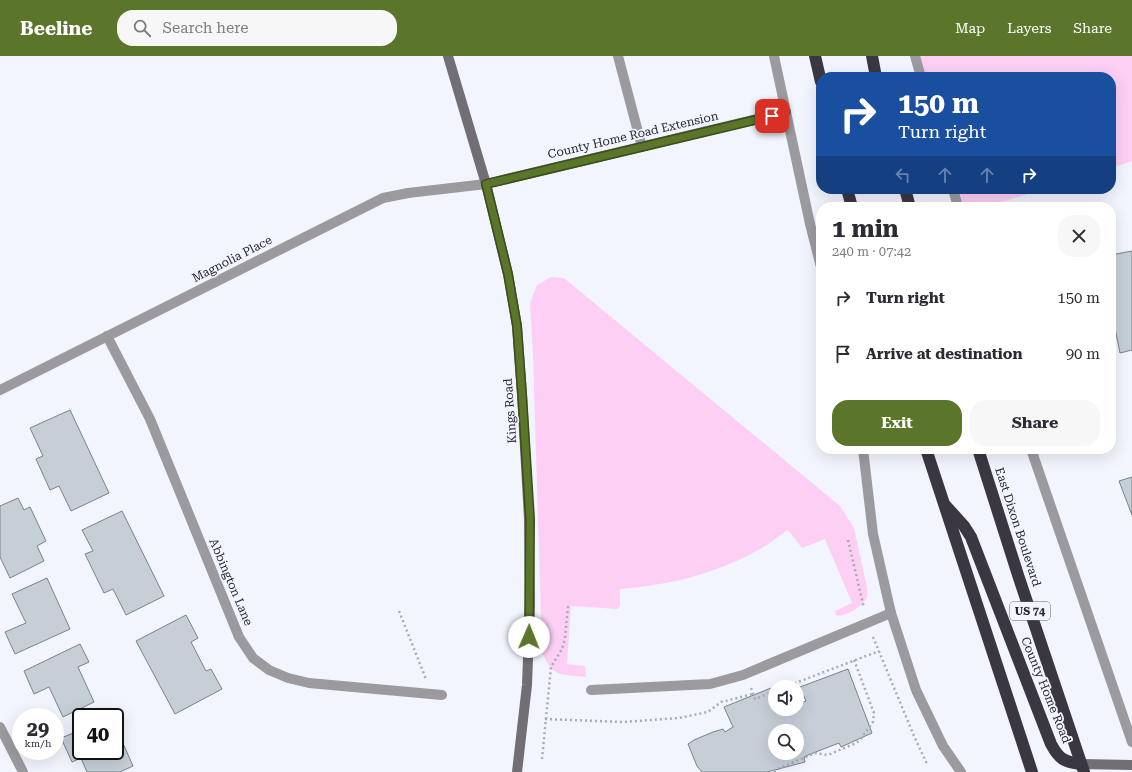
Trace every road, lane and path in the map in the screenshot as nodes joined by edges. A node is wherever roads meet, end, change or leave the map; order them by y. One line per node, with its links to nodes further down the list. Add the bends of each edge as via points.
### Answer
1 (448, 56): 12 (street, Kings Road)
2 (618, 56): 11 (street)
3 (774, 56): 10 (street)
4 (815, 56): 7 (highway)
5 (872, 56): 8 (highway)
6 (915, 56): 9 (street)
7 (819, 72)
8 (875, 72)
9 (920, 72)
10 (786, 112): 11 (street, County Home Road Extension); 13 (street)
11 (642, 146): 12 (street, County Home Road Extension)
12 (486, 184): 14 (street, Magnolia Place, via 383,198); 42 (street, Kings Road, via 508,274 517,326 530,519 527,685)
13 (816, 247)
14 (108, 336): 15 (street, Magnolia Place); 32 (street, Abbington Lane, via 150,419 239,637 253,658 269,670 309,683)
15 (0, 390)
16 (864, 454): 24 (street, via 874,534)
17 (928, 454): 20 (highway)
18 (980, 454): 40 (highway, East Dixon Boulevard / US 74)
19 (1033, 454): 36 (street)
20 (943, 503): 40 (highway, County Home Road, via 960,521 970,537 1051,744 1064,761); 45 (highway)
21 (848, 540): 25 (path)
22 (568, 606): 34 (path, via 562,649 551,667)
23 (399, 611): 32 (path)
24 (891, 613): 25 (street); 44 (street, via 916,690 943,746)
25 (868, 623): 26 (path); 29 (street, via 724,682)
26 (879, 651): 27 (path); 38 (path)
27 (854, 660): 28 (path); 43 (path, via 873,709 873,722 856,743 828,754 815,753)
28 (803, 680)
29 (591, 690)
30 (753, 694): 34 (path, via 721,702 708,712 672,719 623,722)
31 (768, 694): 33 (path)
32 (437, 695)
33 (755, 699)
34 (545, 719): 37 (path)
35 (0, 727): 41 (street)
36 (1132, 742)
37 (542, 759)
38 (927, 764)
39 (1132, 764): 40 (street, County Home Road)
40 (1083, 768)
41 (23, 772)
42 (517, 772)
43 (774, 772)
44 (961, 772)
45 (1032, 772)

